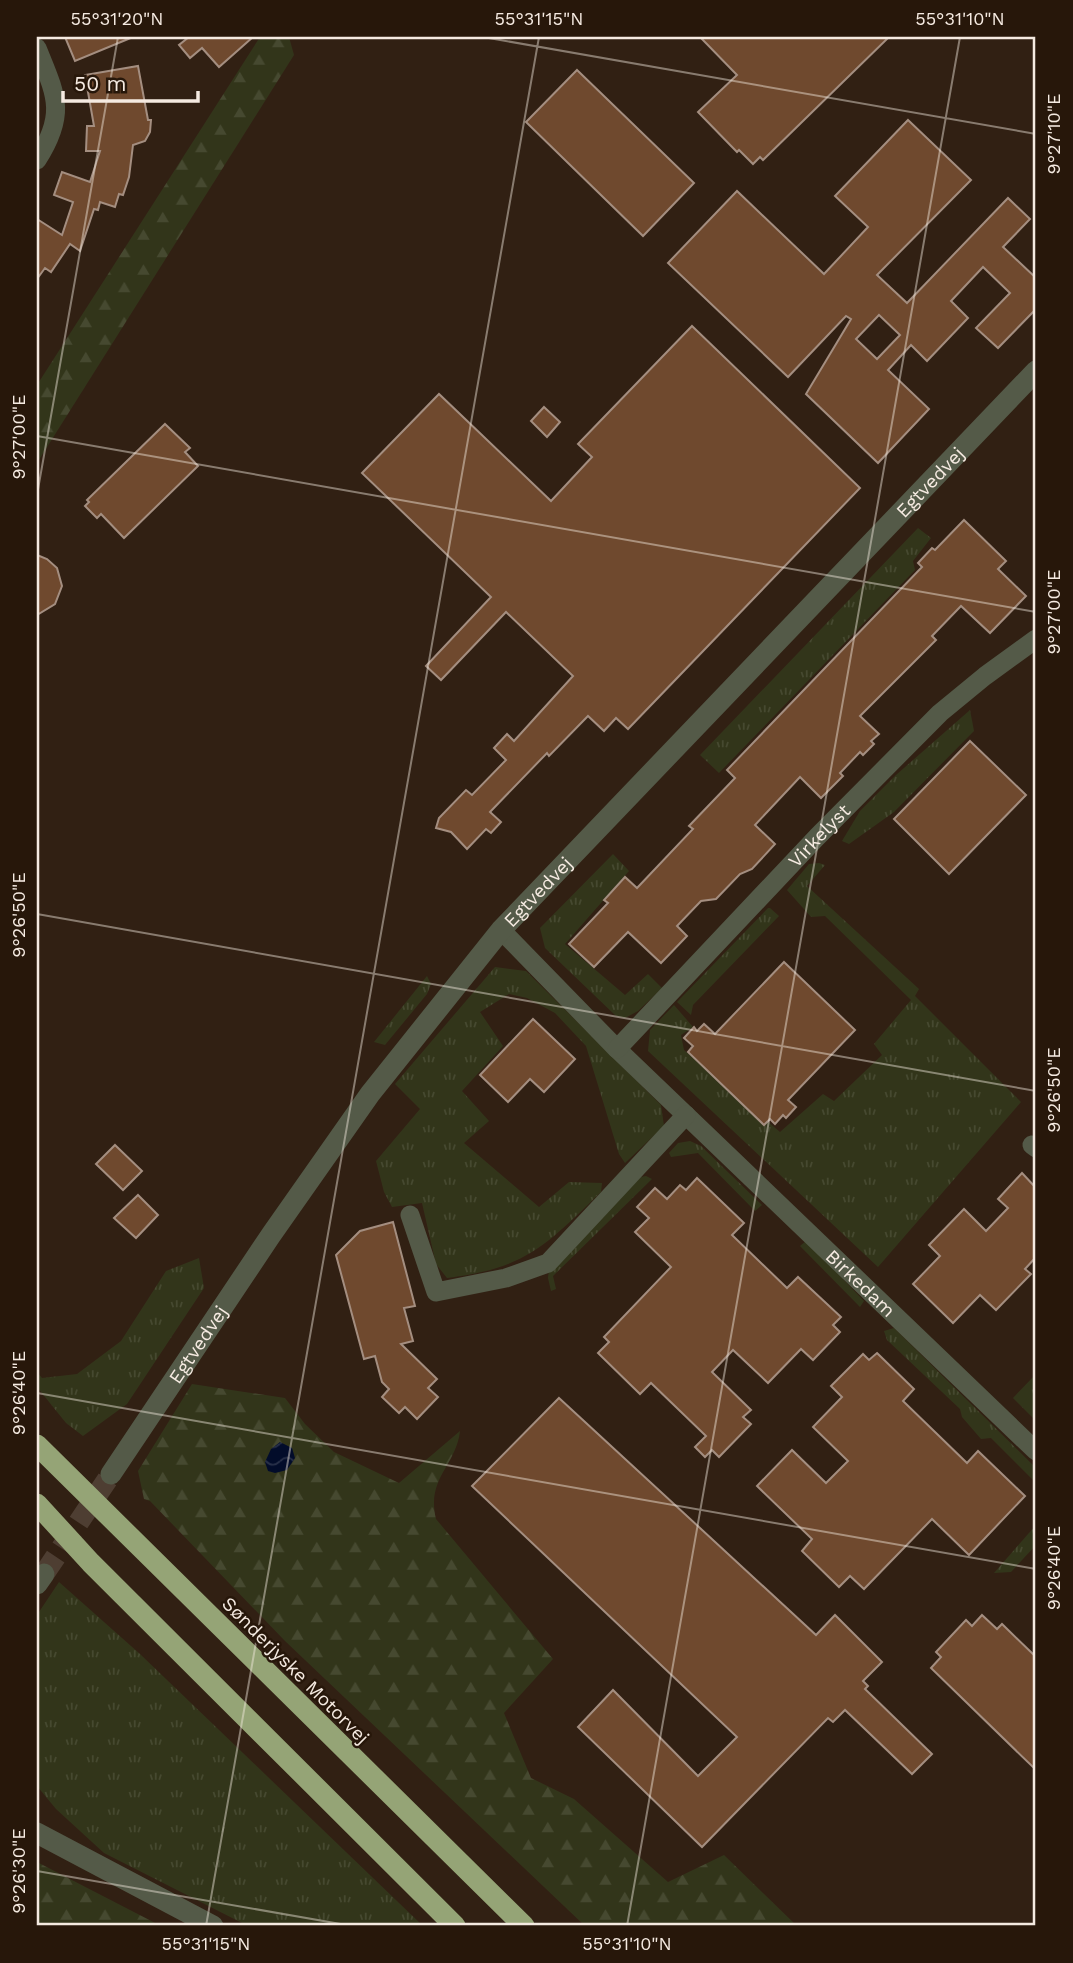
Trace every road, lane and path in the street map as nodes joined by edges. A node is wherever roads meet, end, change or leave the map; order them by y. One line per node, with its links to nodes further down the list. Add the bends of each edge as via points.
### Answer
1 (37, 48): 2 (street, via 55,93 56,110 54,127)
2 (37, 160)
3 (1036, 370): 5 (street, Egtvedvej)
4 (1036, 639): 6 (street, Virkelyst, via 940,713)
5 (501, 930): 6 (street, Birkedam); 11 (street, Egtvedvej, via 370,1094)
6 (617, 1049): 7 (street, Birkedam)
7 (686, 1115): 8 (street, via 548,1263 506,1278 436,1292); 10 (street, Birkedam)
8 (410, 1215)
9 (37, 1445): 14 (highway, Sønderjyske Motorvej)
10 (1036, 1451)
11 (111, 1474)
12 (37, 1504): 16 (highway)
13 (37, 1833): 15 (street)
14 (522, 1924)
15 (213, 1926)
16 (455, 1926)

